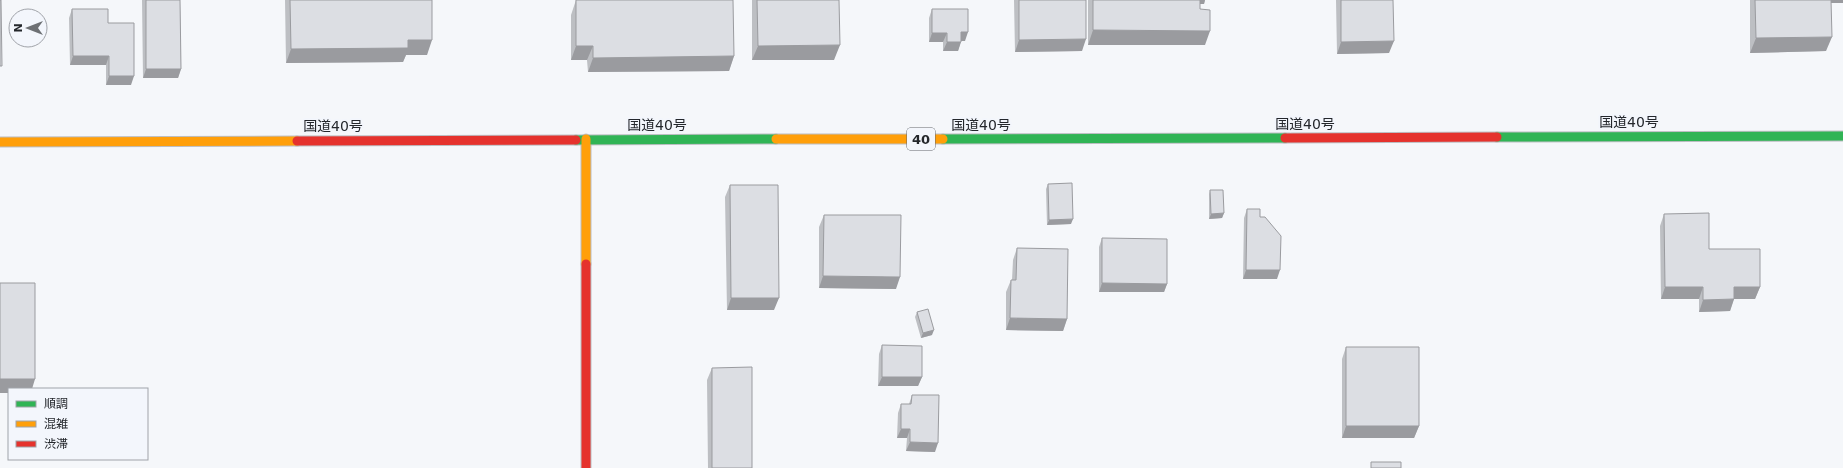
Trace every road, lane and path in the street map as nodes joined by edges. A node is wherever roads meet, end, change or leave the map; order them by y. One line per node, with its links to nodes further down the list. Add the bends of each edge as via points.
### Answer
1 (1843, 136): 2 (main road, 国道40号 / 40)
2 (586, 139): 3 (main road, 国道40号 / 40); 4 (main road)
3 (0, 142)
4 (586, 468)

